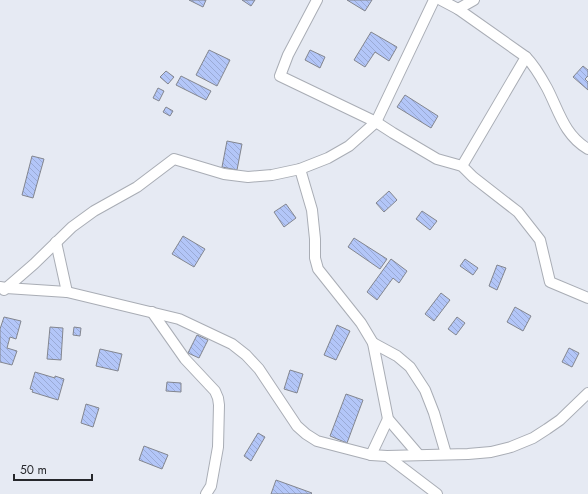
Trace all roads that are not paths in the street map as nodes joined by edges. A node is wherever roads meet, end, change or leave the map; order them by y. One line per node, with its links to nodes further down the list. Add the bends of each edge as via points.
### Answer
1 (317, 0): 7 (street, via 280,76)
2 (434, 0): 7 (street)
3 (441, 0): 5 (street)
4 (474, 0): 5 (street)
5 (458, 9): 6 (street)
6 (526, 57): 8 (street, via 547,88 569,133); 9 (street)
7 (376, 122): 9 (street, via 437,159); 10 (street, via 349,146)
8 (588, 149)
9 (462, 166): 14 (street, via 518,212 540,240 550,282)
10 (300, 169): 11 (street, via 248,177 224,174 174,160 137,187 94,211); 16 (street, via 312,210 318,269)
11 (56, 242): 12 (street, via 34,264); 13 (street)
12 (2, 289): 13 (street)
13 (67, 292): 15 (street)
14 (588, 298)
15 (152, 312): 21 (street, via 179,319 232,344 258,369 297,426 306,434 317,441); 23 (street, via 185,360 215,391 218,398 218,447 211,486)
16 (373, 342): 18 (street); 20 (street, via 410,367 425,390)
17 (588, 393): 20 (street, via 560,420 533,438 491,452)
18 (388, 419): 19 (street); 21 (street)
19 (418, 454): 20 (street); 22 (street)
20 (446, 454)
21 (371, 455): 22 (street)
22 (387, 456): 24 (street)
23 (206, 494)
24 (437, 494)

